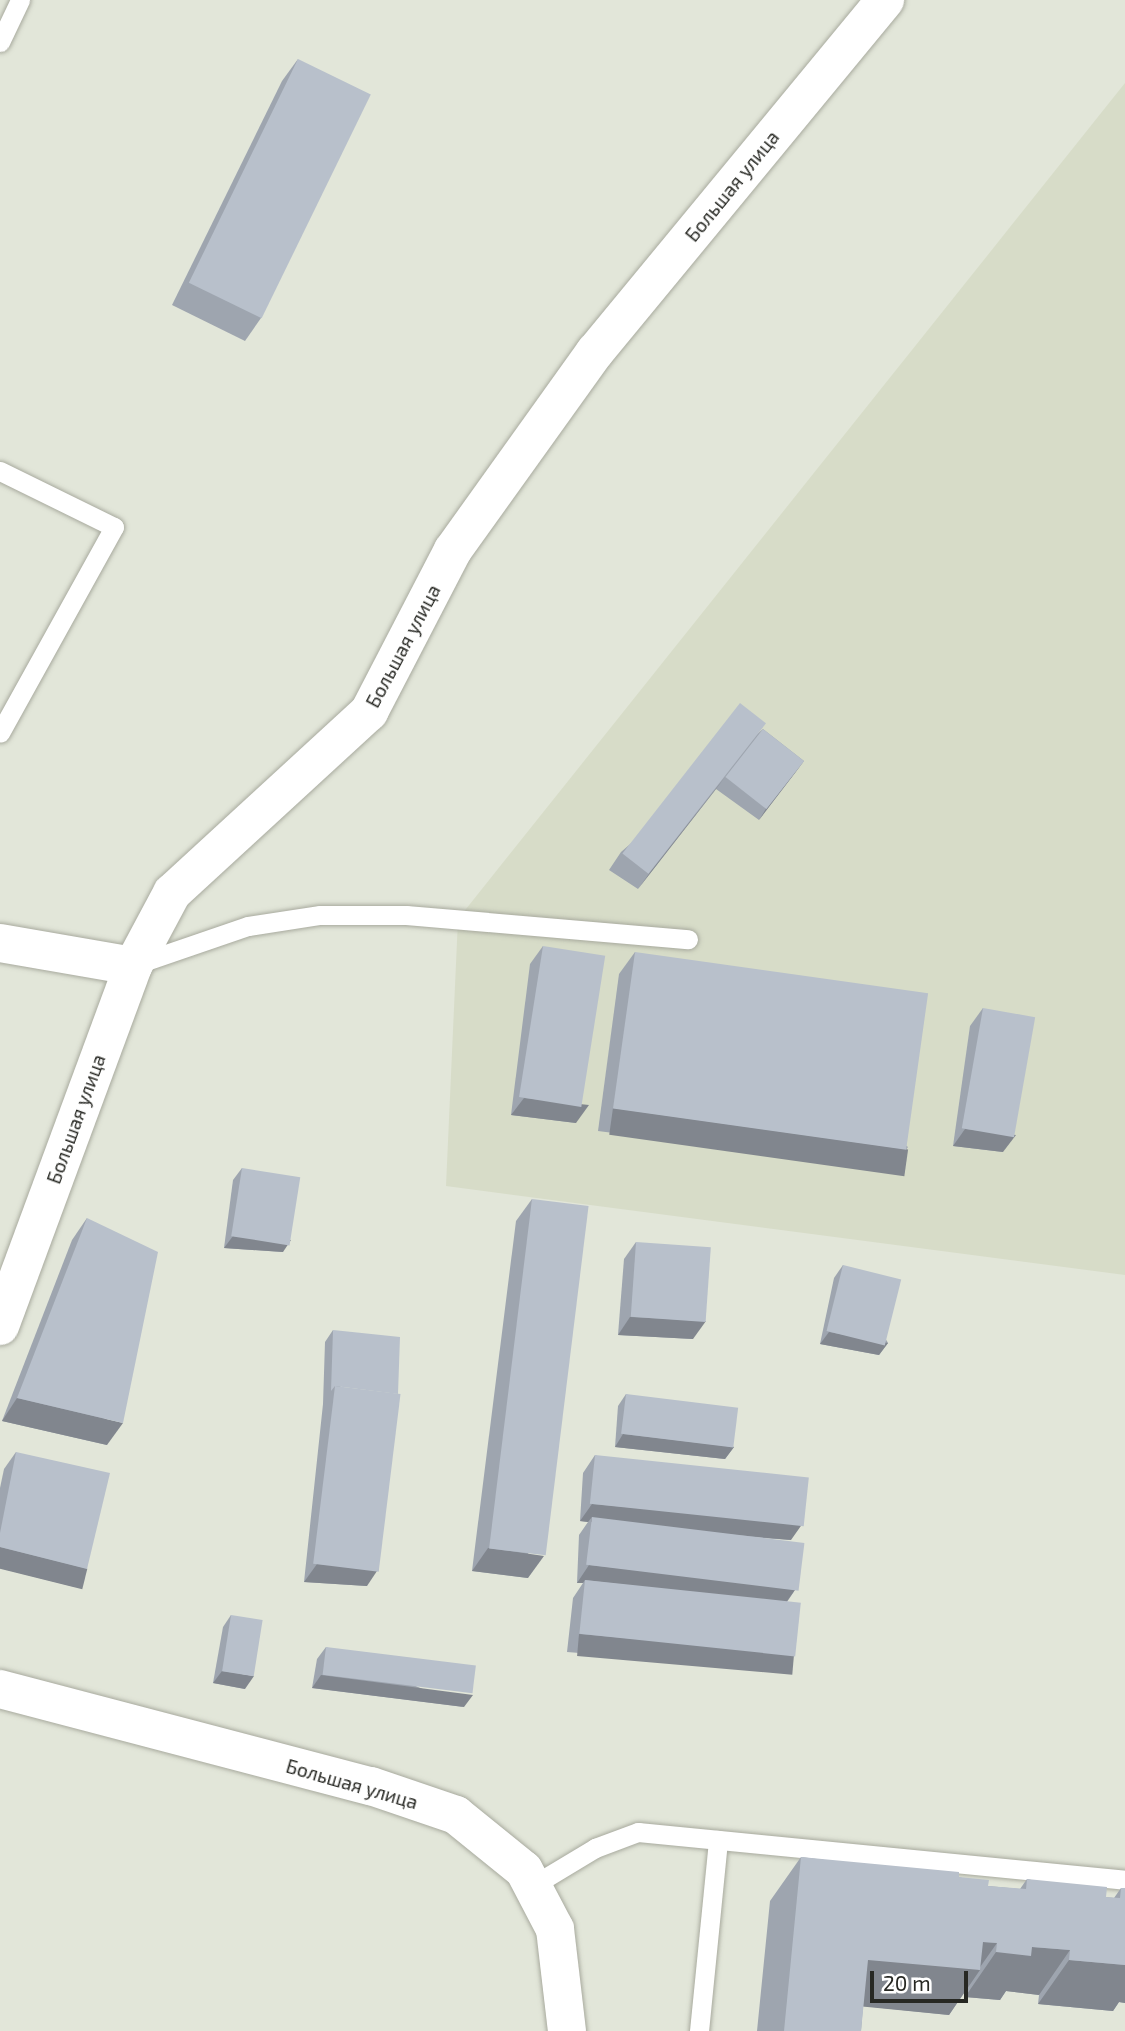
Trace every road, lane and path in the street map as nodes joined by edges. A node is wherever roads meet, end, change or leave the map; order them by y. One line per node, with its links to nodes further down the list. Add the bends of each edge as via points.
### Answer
1 (20, 0): 3 (lane)
2 (885, 0): 8 (street, Большая улица, via 587,363 453,550 369,712 172,893)
3 (0, 42)
4 (0, 471): 5 (lane, via 114,527)
5 (0, 733)
6 (688, 939): 8 (lane, via 407,915 320,915 248,926)
7 (0, 943): 8 (street)
8 (133, 966): 9 (street, Большая улица)
9 (0, 1326)
10 (0, 1689): 13 (street, Большая улица, via 371,1786 456,1815 524,1870)
11 (718, 1840): 12 (lane); 13 (lane, via 638,1832 595,1848); 15 (lane)
12 (1125, 1880)
13 (532, 1886): 14 (street, Большая улица, via 555,1929)
14 (567, 2031)
15 (699, 2031)

